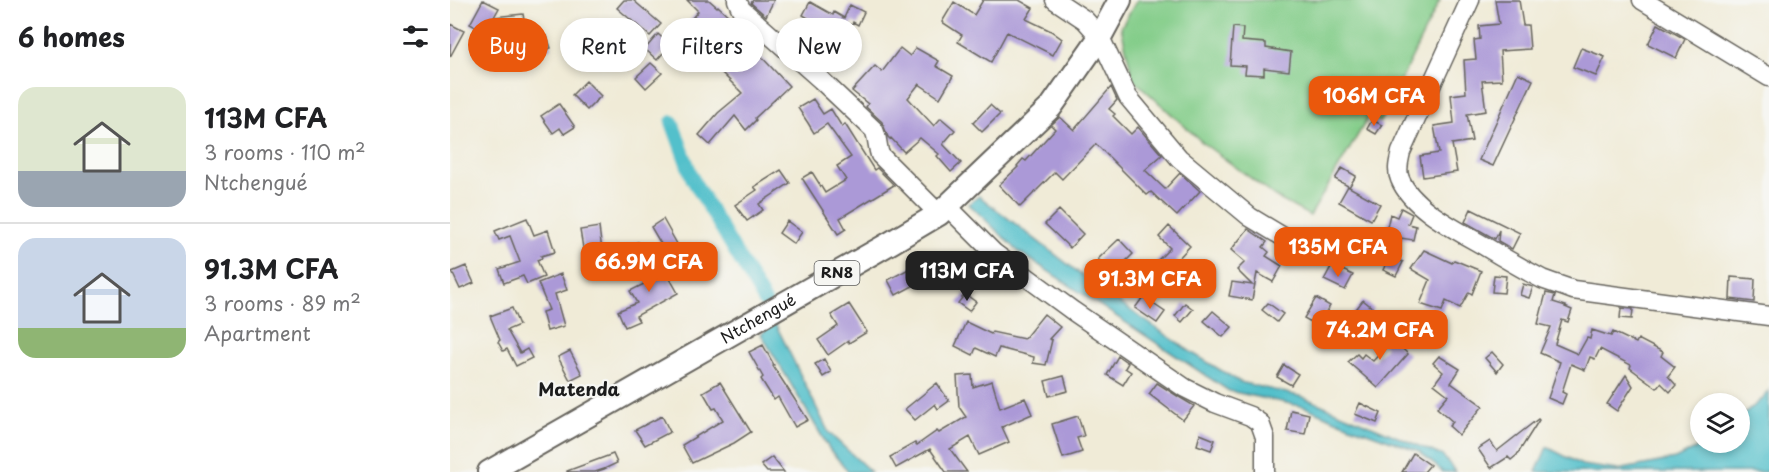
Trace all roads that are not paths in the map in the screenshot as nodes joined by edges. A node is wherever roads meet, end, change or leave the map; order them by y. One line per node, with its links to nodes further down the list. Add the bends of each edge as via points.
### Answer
1 (737, 0): 8 (street, via 741,9 874,129 880,155)
2 (1055, 0): 6 (street, via 1085,20)
3 (1120, 0): 6 (main road, Ntchengué / RN8)
4 (1470, 0): 10 (street, via 1401,152 1400,179 1412,196 1440,219 1504,258 1544,280 1573,290)
5 (1642, 0): 7 (street)
6 (1100, 37): 8 (main road, Ntchengué / RN8, via 1051,107); 9 (street, via 1128,97 1179,158 1250,217)
7 (1769, 77)
8 (943, 210): 11 (main road, Ntchengué / RN8); 12 (street, via 1073,312 1185,388 1260,423 1265,437)
9 (1295, 244)
10 (1769, 316)
11 (489, 472)
12 (1264, 472)

